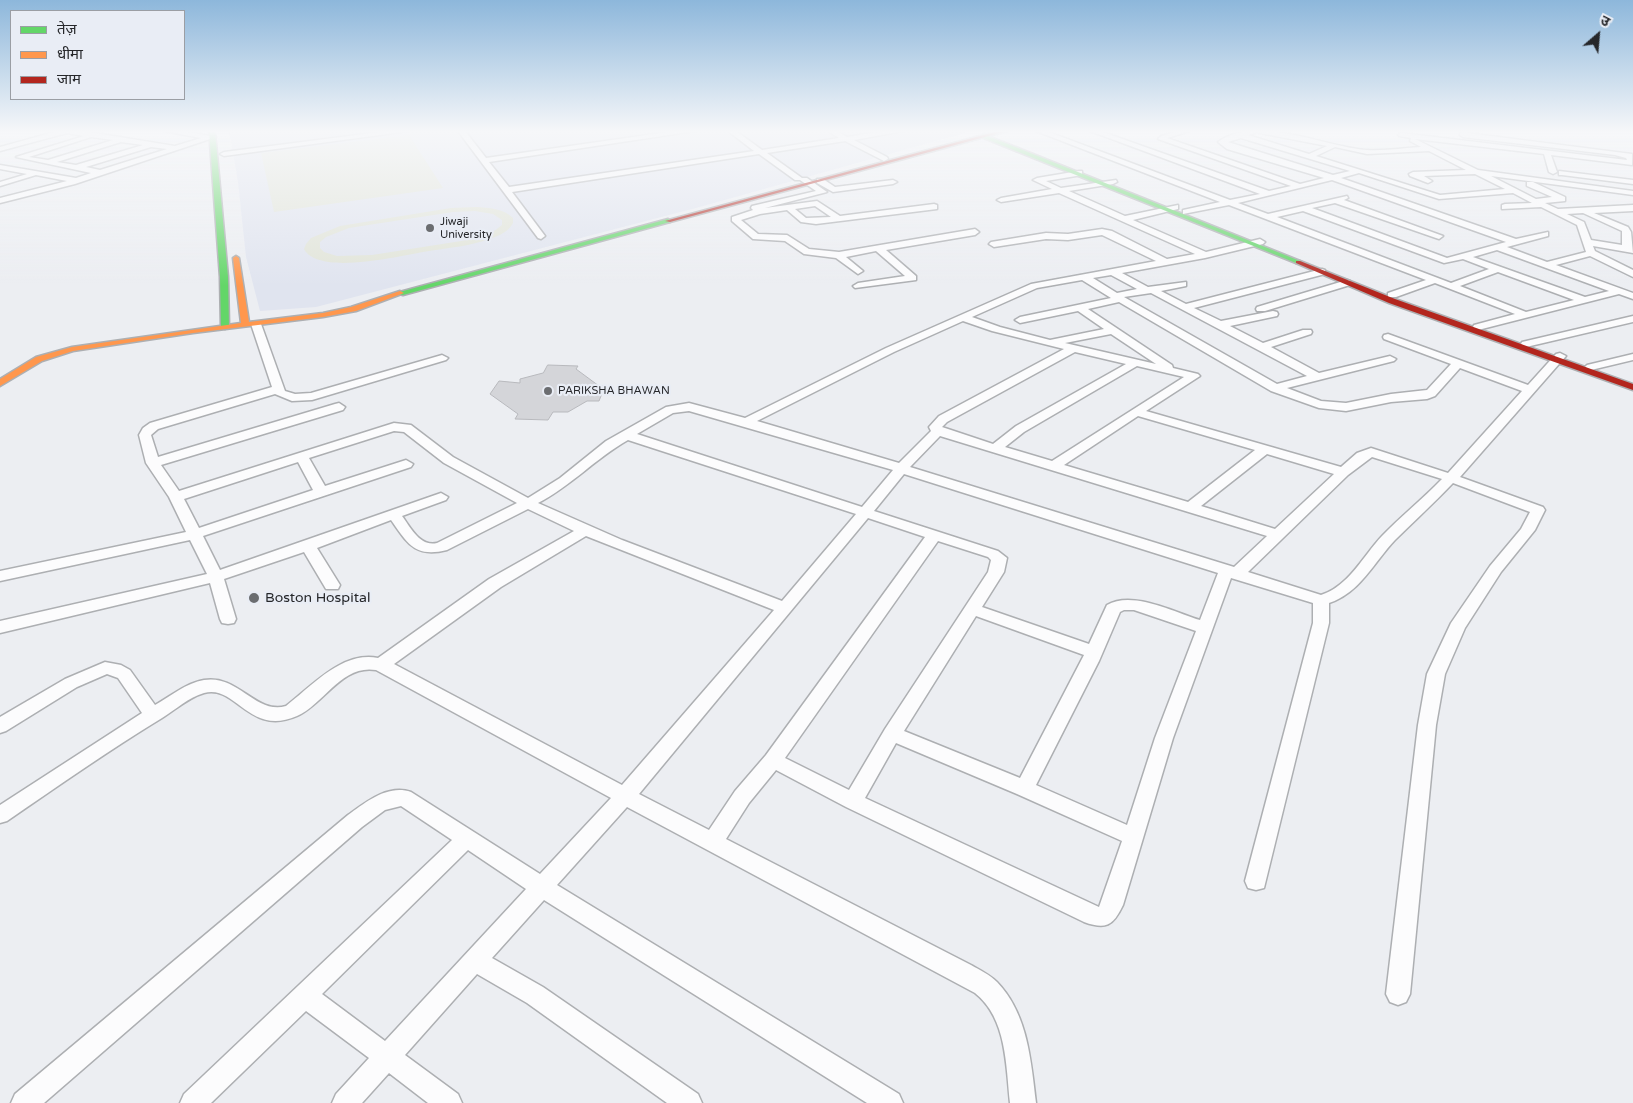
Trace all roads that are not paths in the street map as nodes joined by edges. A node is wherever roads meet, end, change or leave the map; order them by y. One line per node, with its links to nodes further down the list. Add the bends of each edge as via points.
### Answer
1 (68, 182): 26 (street)
2 (217, 182): 103 (main road)
3 (501, 182): 21 (street)
4 (558, 182): 21 (street)
5 (889, 182): 16 (street, via 833,190)
6 (1042, 182): 22 (street)
7 (1175, 182): 35 (street)
8 (1239, 182): 27 (street)
9 (1289, 182): 19 (street)
10 (1314, 182): 19 (street)
11 (1345, 182): 23 (street)
12 (1394, 182): 29 (street)
13 (1497, 182): 24 (street)
14 (1527, 182): 20 (street)
15 (1556, 182): 25 (street)
16 (811, 183): 45 (street, via 791,201 760,205 755,208); 102 (main road, via 323,308)
17 (1108, 183): 22 (street); 43 (main road)
18 (0, 185): 26 (street)
19 (1299, 186): 27 (street)
20 (1541, 189): 33 (street); 36 (street, via 1562,199)
21 (507, 190): 58 (street)
22 (1059, 190): 28 (street); 50 (street)
23 (1368, 191): 31 (street); 37 (street)
24 (1514, 191): 29 (street); 36 (street)
25 (1633, 193)
26 (29, 194): 32 (street)
27 (1269, 194): 35 (street)
28 (1024, 196): 30 (street); 34 (street)
29 (1439, 197): 37 (street)
30 (1001, 200)
31 (1335, 200): 41 (street); 56 (street)
32 (0, 201)
33 (1633, 201)
34 (1035, 202)
35 (1229, 203): 43 (street); 48 (street)
36 (1538, 203): 40 (street); 46 (street)
37 (1404, 204): 54 (street)
38 (788, 207): 45 (street); 49 (street, via 807,221); 49 (street, via 817,203)
39 (934, 207): 47 (street)
40 (1506, 207)
41 (1303, 208): 48 (street); 64 (street)
42 (1633, 208): 44 (street)
43 (1176, 209): 50 (street); 62 (main road); 62 (main road)
44 (1583, 210): 46 (street); 53 (street)
45 (759, 212): 71 (street, via 735,219 756,237 787,238 807,252)
46 (1556, 212): 61 (street, via 1582,224)
47 (861, 216): 49 (street); 52 (street)
48 (1268, 217): 81 (street)
49 (835, 218)
50 (1124, 219): 70 (street)
51 (1633, 220): 53 (street)
52 (869, 221)
53 (1609, 222): 59 (street, via 1625,229)
54 (1471, 227): 56 (street); 60 (street)
55 (975, 232): 67 (street)
56 (1447, 234): 64 (street)
57 (1545, 234): 60 (street)
58 (541, 236)
59 (1630, 237): 68 (street)
60 (1515, 242): 65 (street)
61 (1588, 242): 68 (street); 69 (street)
62 (1256, 243): 70 (street); 78 (main road); 90 (main road)
63 (994, 244): 73 (street, via 1107,232)
64 (1404, 246): 72 (street, via 1447,261)
65 (1497, 247): 72 (street); 74 (street)
66 (235, 249): 102 (main road)
67 (879, 249): 71 (street); 85 (street, via 912,278)
68 (1630, 250)
69 (1591, 253): 74 (street); 79 (street)
70 (1205, 255): 73 (street)
71 (839, 256): 76 (street)
72 (1462, 256): 75 (street)
73 (1165, 262): 77 (street)
74 (1545, 265): 87 (street)
75 (1498, 269): 86 (street); 93 (street)
76 (858, 271)
77 (1113, 272): 80 (street); 88 (street)
78 (1322, 272): 83 (main road); 94 (street)
79 (1633, 274)
80 (1084, 277): 92 (street); 99 (street, via 1034,286)
81 (1436, 280): 86 (street); 90 (street)
82 (1633, 280): 87 (street)
83 (1347, 283): 96 (street); 115 (main road, via 1431,316)
84 (1183, 284): 88 (street)
85 (858, 286)
86 (1451, 286): 98 (street)
87 (1605, 286): 89 (street)
88 (1150, 291): 92 (street); 94 (street)
89 (1620, 291): 91 (street); 93 (street)
90 (1392, 295): 105 (main road)
91 (1633, 296)
92 (1117, 298): 95 (street); 125 (street)
93 (1585, 300): 98 (street)
94 (1185, 307): 104 (street)
95 (1080, 308): 100 (street); 106 (street)
96 (1261, 309)
97 (1273, 314): 104 (street)
98 (1523, 314): 105 (street)
99 (962, 317): 109 (street); 131 (street)
100 (1020, 320)
101 (1633, 320): 110 (street)
102 (248, 323): 103 (main road); 127 (street)
103 (225, 325): 121 (main road, via 65,346 31,356); 124 (main road, via 54,353 26,365)
104 (1219, 326): 111 (street)
105 (1478, 327): 110 (main road)
106 (1114, 330): 109 (street); 120 (street)
107 (1308, 332): 111 (street)
108 (1388, 337): 118 (street)
109 (1050, 343): 112 (street)
110 (1526, 344): 115 (main road)
111 (1265, 346): 122 (street)
112 (1073, 349): 117 (street); 132 (street, via 943,419 934,427)
113 (1633, 357): 119 (street)
114 (442, 358): 127 (street, via 296,399 287,398)
115 (1558, 358): 119 (main road); 126 (main road); 128 (street)
116 (1390, 359): 122 (street)
117 (1135, 363): 120 (street); 134 (street, via 1020,429)
118 (1458, 363): 125 (street, via 1431,393 1346,407 1319,404); 128 (street)
119 (1591, 367): 123 (main road)
120 (1172, 369): 130 (street, via 1194,376)
121 (0, 374)
122 (1317, 377): 125 (street)
123 (1633, 382)
124 (0, 383)
125 (1275, 388)
126 (1633, 388)
127 (279, 389): 137 (street, via 154,426 145,435)
128 (1531, 390): 142 (street)
129 (340, 407): 137 (street)
130 (1137, 412): 135 (street); 139 (street)
131 (746, 422): 133 (street, via 679,407); 140 (street)
132 (938, 431): 134 (street); 140 (street)
133 (626, 435): 146 (street, via 595,455 560,485); 148 (street)
134 (996, 448): 139 (street)
135 (1265, 449): 141 (street); 147 (street)
136 (302, 457): 143 (street); 144 (street); 146 (street, via 401,426 455,464)
137 (153, 463): 144 (street)
138 (406, 464): 143 (street)
139 (1055, 465): 147 (street)
140 (900, 468): 148 (street); 155 (street)
141 (1343, 472): 142 (street, via 1371,452); 153 (street)
142 (1452, 478): 159 (street, via 1387,540 1347,587 1332,598); 180 (street, via 1538,510 1528,530 1495,569 1457,627 1436,674 1427,725)
143 (321, 492): 151 (street)
144 (176, 497): 151 (street)
145 (441, 497): 149 (street)
146 (527, 502): 149 (street, via 432,551 419,547); 150 (street)
147 (1192, 507): 153 (street)
148 (865, 511): 152 (street); 160 (street)
149 (394, 515): 154 (street)
150 (586, 530): 160 (street); 166 (street, via 495,584)
151 (196, 534): 156 (street); 157 (street)
152 (935, 534): 161 (street, via 999,558 996,572); 170 (street)
153 (1277, 534): 155 (street)
154 (308, 546): 157 (street); 158 (street)
155 (1231, 572): 159 (street); 164 (street)
156 (0, 576)
157 (216, 577): 162 (street); 163 (street)
158 (332, 584)
159 (1321, 600): 177 (street, via 1321,623)
160 (785, 608): 172 (street)
161 (972, 609): 165 (street); 169 (street)
162 (228, 619)
163 (0, 627)
164 (1205, 628): 165 (street, via 1135,605 1118,605 1113,609); 175 (street, via 1164,738)
165 (1094, 652): 171 (street)
166 (381, 665): 167 (street, via 358,664 282,716 263,714 227,688 216,686 193,691); 172 (street)
167 (152, 714): 168 (street, via 124,674 115,668 104,668); 174 (street)
168 (0, 726)
169 (892, 734): 171 (street); 173 (street)
170 (773, 760): 173 (street); 176 (street, via 742,797)
171 (1024, 788): 175 (street)
172 (625, 796): 176 (street); 178 (street)
173 (853, 801): 175 (street, via 1102,917 1112,905)
174 (0, 816)
175 (1133, 837)
176 (713, 842): 189 (street, via 963,973 987,989 1007,1013)
177 (1256, 881)
178 (543, 888): 179 (street); 181 (street, via 466,839); 183 (street, via 404,798 380,802); 188 (street)
179 (476, 961): 182 (street); 187 (street, via 535,995)
180 (1398, 994)
181 (306, 996): 182 (street); 184 (street)
182 (387, 1057): 185 (street); 186 (street)
183 (24, 1103)
184 (193, 1103)
185 (345, 1103)
186 (450, 1103)
187 (689, 1103)
188 (890, 1103)
189 (1024, 1103)

